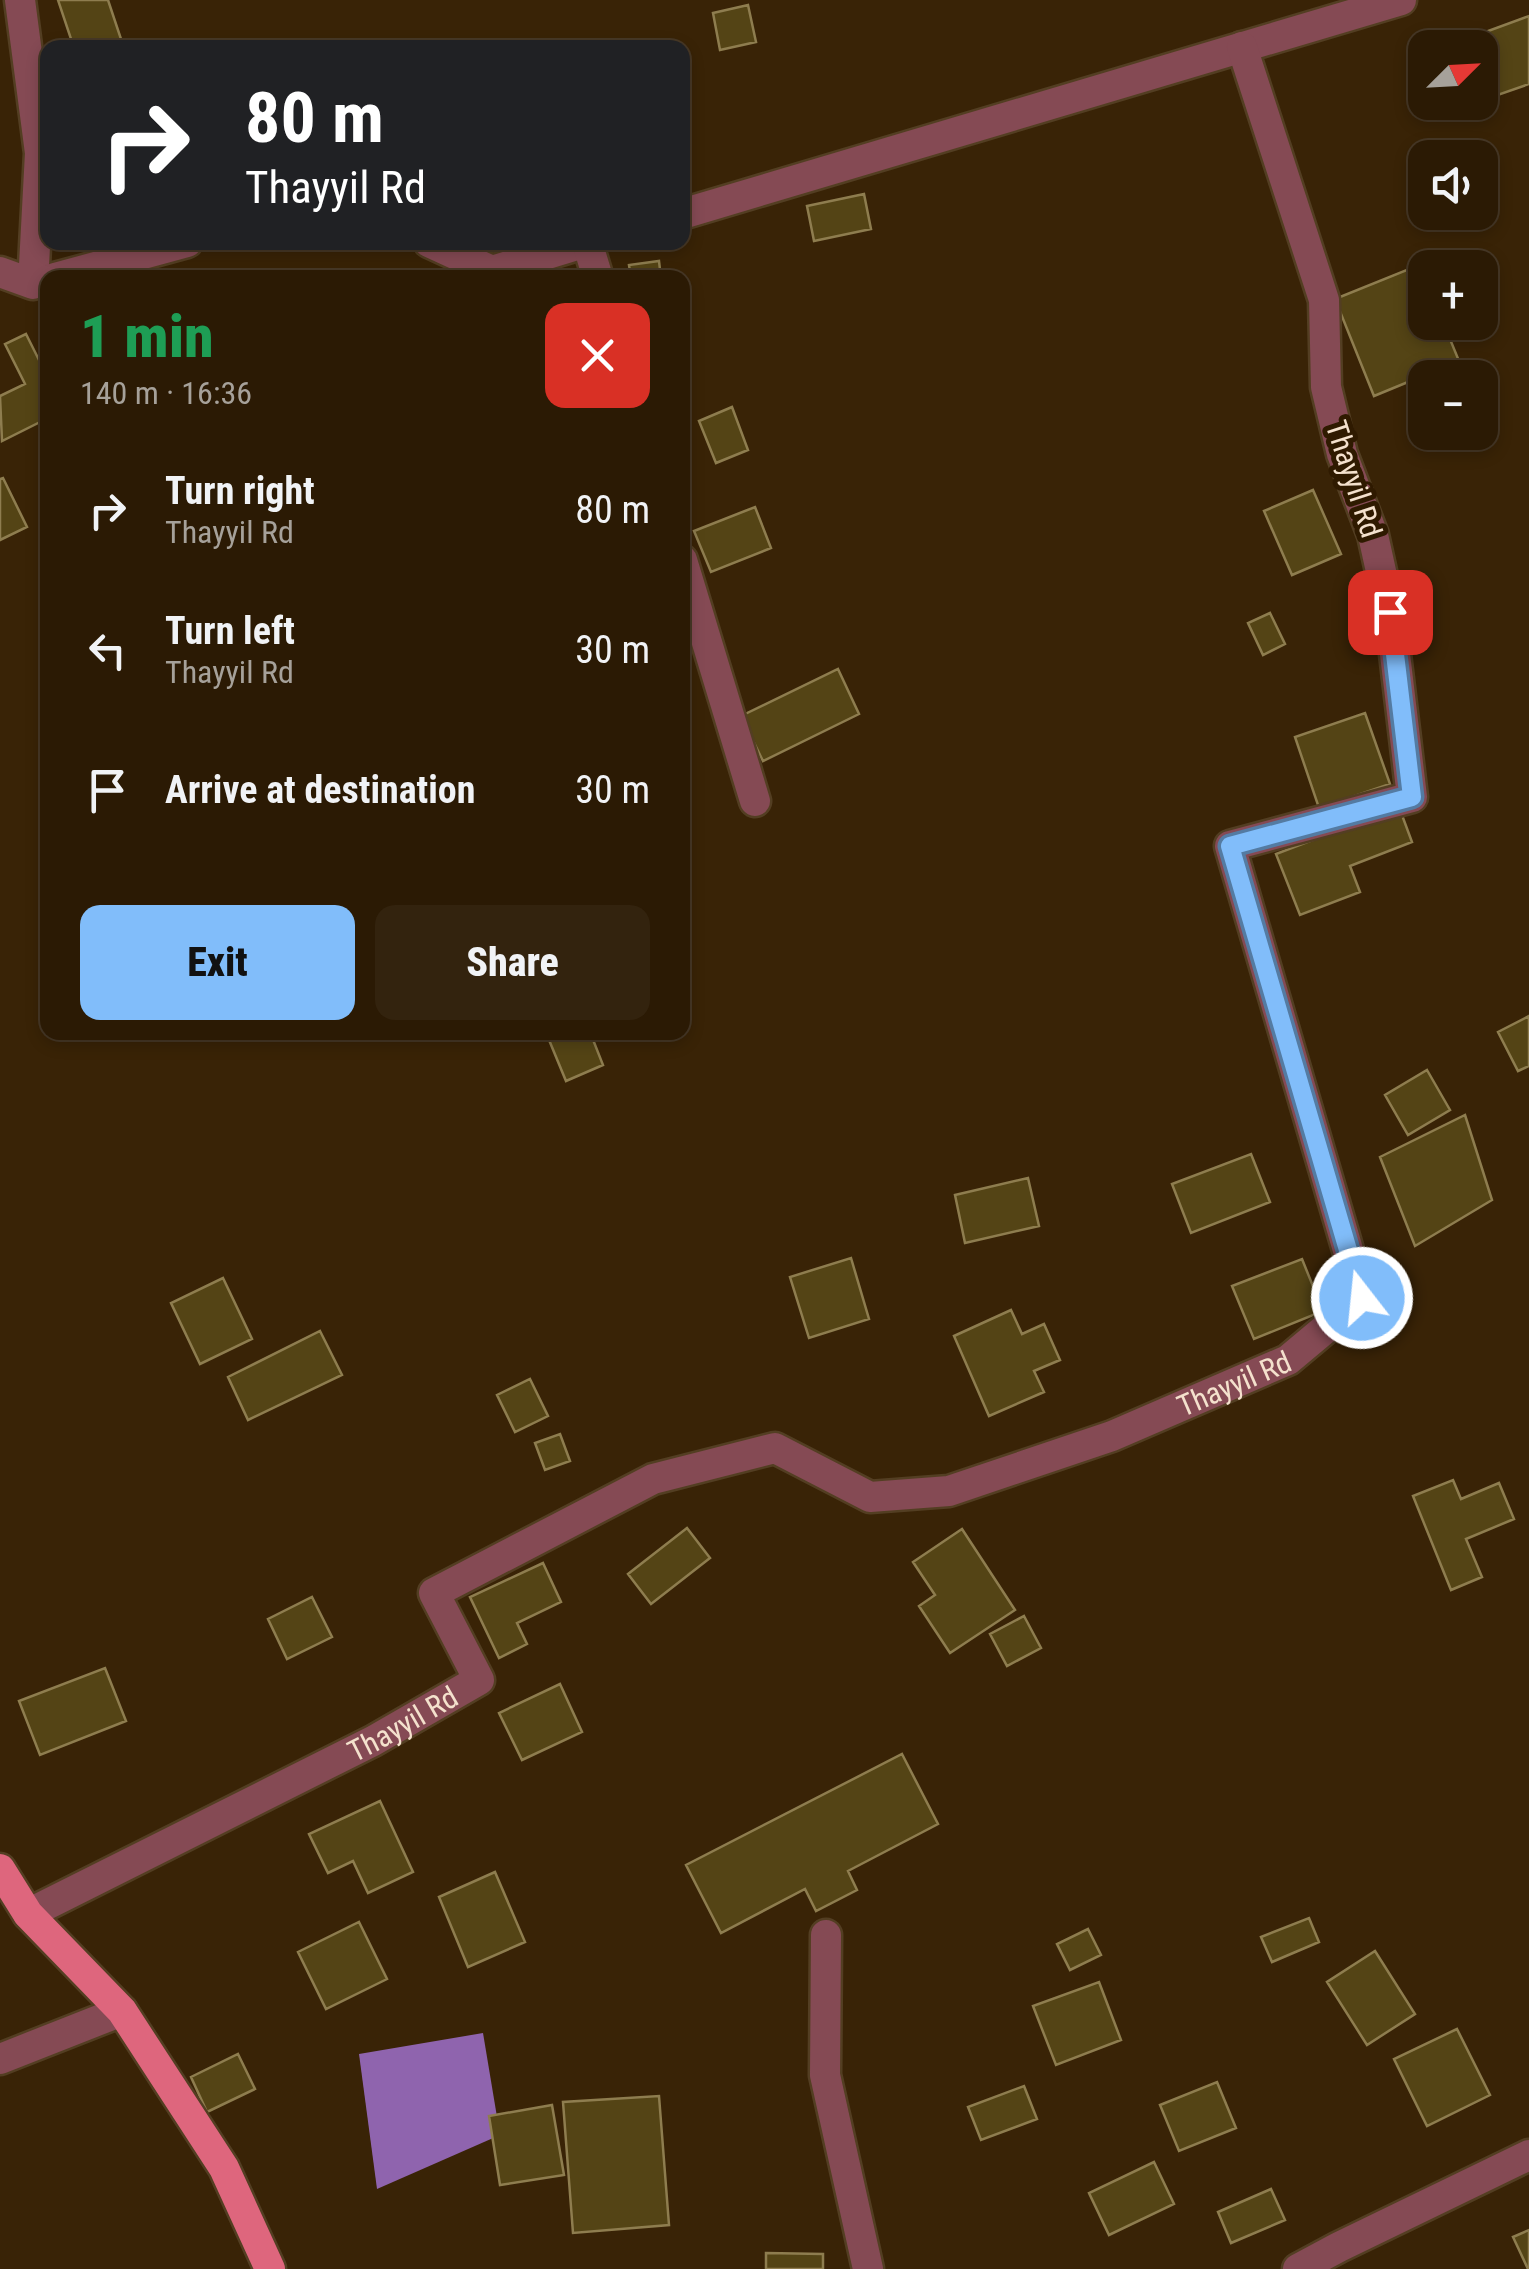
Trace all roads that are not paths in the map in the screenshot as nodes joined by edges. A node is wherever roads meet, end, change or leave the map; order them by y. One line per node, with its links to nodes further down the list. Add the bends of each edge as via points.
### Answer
1 (20, 0): 4 (street)
2 (1401, 0): 3 (street)
3 (1242, 47): 5 (street); 17 (street, Thayyil Rd, via 1324,300 1326,387 1390,612 1412,797 1230,846 1362,1298 1288,1360 1112,1436 949,1490 870,1497 775,1448 654,1479 434,1593 479,1680)
4 (40, 153)
5 (690, 212)
6 (157, 250): 9 (street)
7 (447, 250): 10 (street)
8 (561, 250): 11 (street)
9 (82, 270)
10 (490, 270)
11 (495, 270)
12 (0, 272): 13 (street)
13 (40, 279)
14 (690, 586): 15 (street)
15 (755, 801)
16 (0, 1868): 17 (main road)
17 (28, 1914): 19 (main road)
18 (826, 1935): 23 (street, via 825,2074)
19 (122, 2011): 20 (street); 22 (main road, via 224,2168)
20 (0, 2059)
21 (1529, 2155): 24 (street)
22 (270, 2269)
23 (868, 2269)
24 (1298, 2269)

